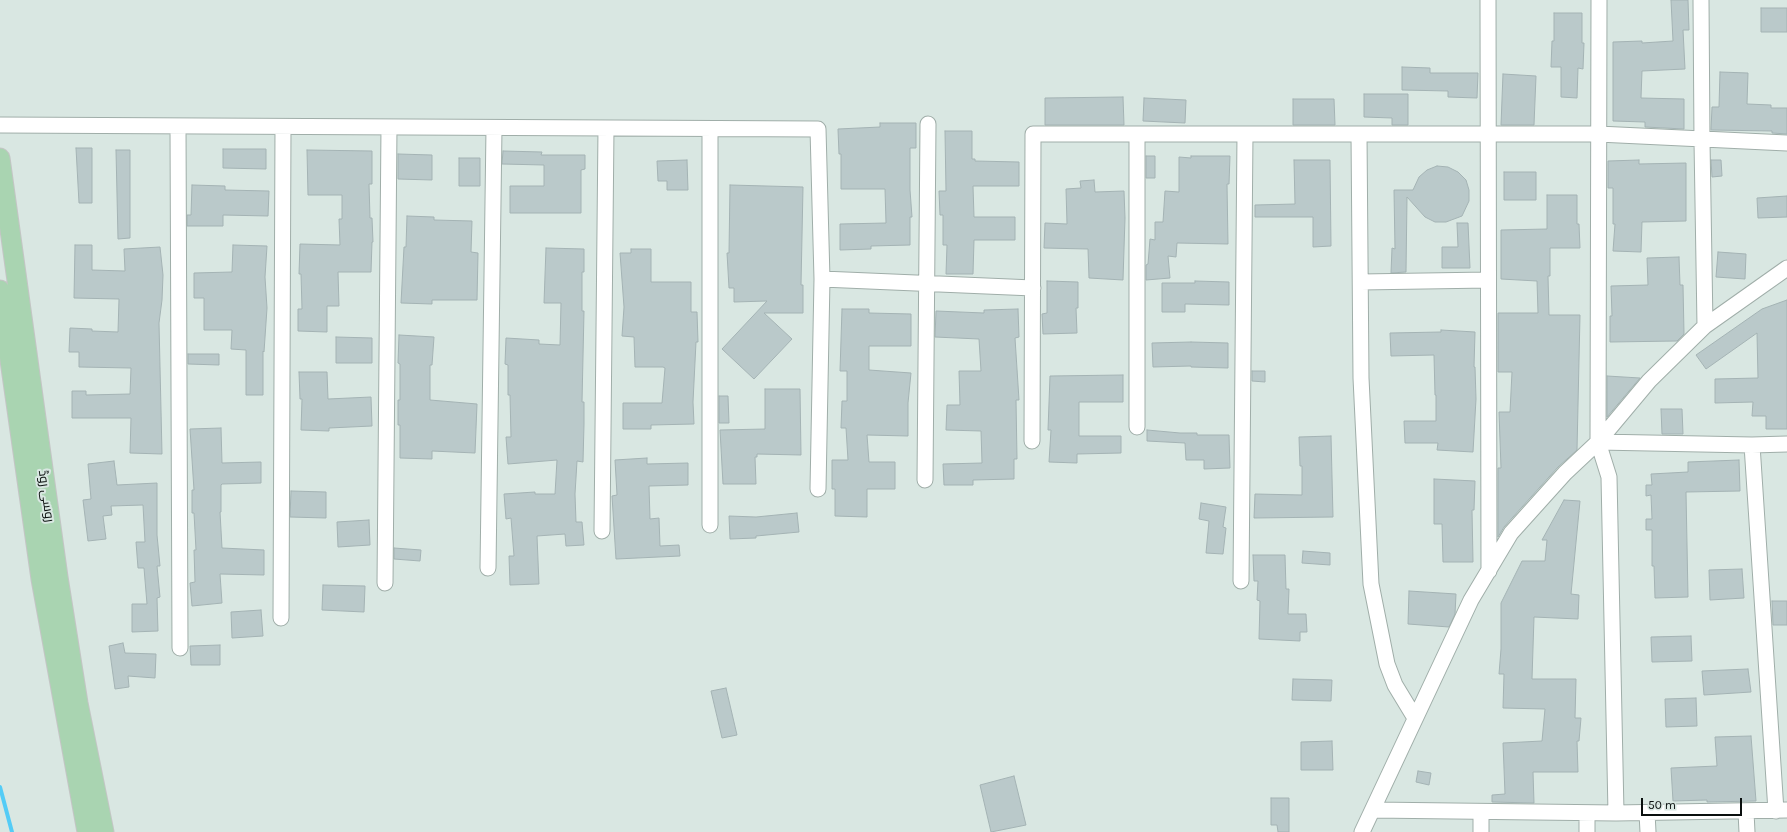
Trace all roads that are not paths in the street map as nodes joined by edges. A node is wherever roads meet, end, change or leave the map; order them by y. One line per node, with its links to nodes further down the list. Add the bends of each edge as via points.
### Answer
1 (1488, 0): 15 (street)
2 (1599, 0): 16 (street)
3 (1702, 0): 17 (street)
4 (928, 124): 24 (street)
5 (0, 125): 6 (street)
6 (178, 126): 7 (street); 42 (street)
7 (283, 126): 8 (street); 41 (street)
8 (389, 127): 9 (street); 40 (street)
9 (494, 128): 10 (street); 37 (street)
10 (606, 128): 11 (street); 36 (street)
11 (710, 129): 21 (street, via 818,130); 35 (street)
12 (1137, 134): 13 (street); 25 (street, via 1033,134); 28 (street)
13 (1244, 134): 14 (street); 39 (street)
14 (1359, 134): 15 (street); 23 (street)
15 (1489, 134): 16 (street); 22 (street)
16 (1598, 134): 17 (street); 30 (street)
17 (1702, 141): 18 (street); 27 (street)
18 (1787, 144)
19 (0, 158): 52 (main road, روسی روڈ, via 58,576 78,703)
20 (1787, 268): 27 (street)
21 (822, 279): 24 (street); 34 (street)
22 (1488, 280): 23 (street); 38 (street)
23 (1361, 282): 43 (street, via 1361,378 1371,584 1387,664 1395,685)
24 (926, 283): 25 (street); 33 (street)
25 (1033, 288): 29 (street)
26 (0, 290): 51 (main road, via 41,579)
27 (1705, 326): 30 (street, via 1648,381)
28 (1137, 427)
29 (1032, 441)
30 (1598, 442): 32 (street); 38 (street, via 1565,473 1511,533); 49 (street, via 1609,477)
31 (1787, 444): 32 (street)
32 (1752, 445): 45 (street)
33 (925, 480)
34 (818, 489)
35 (710, 526)
36 (602, 531)
37 (488, 568)
38 (1489, 570): 43 (street, via 1471,600)
39 (1241, 581)
40 (385, 583)
41 (281, 618)
42 (180, 648)
43 (1415, 718): 44 (street)
44 (1372, 810): 47 (street); 53 (street)
45 (1782, 811): 46 (street)
46 (1746, 812): 50 (street); 57 (street)
47 (1481, 813): 48 (street); 54 (street)
48 (1587, 813): 49 (street); 55 (street)
49 (1616, 813): 50 (street)
50 (1647, 813): 56 (street)
51 (86, 832)
52 (104, 832)
53 (1362, 832)
54 (1481, 832)
55 (1587, 832)
56 (1648, 832)
57 (1747, 832)

